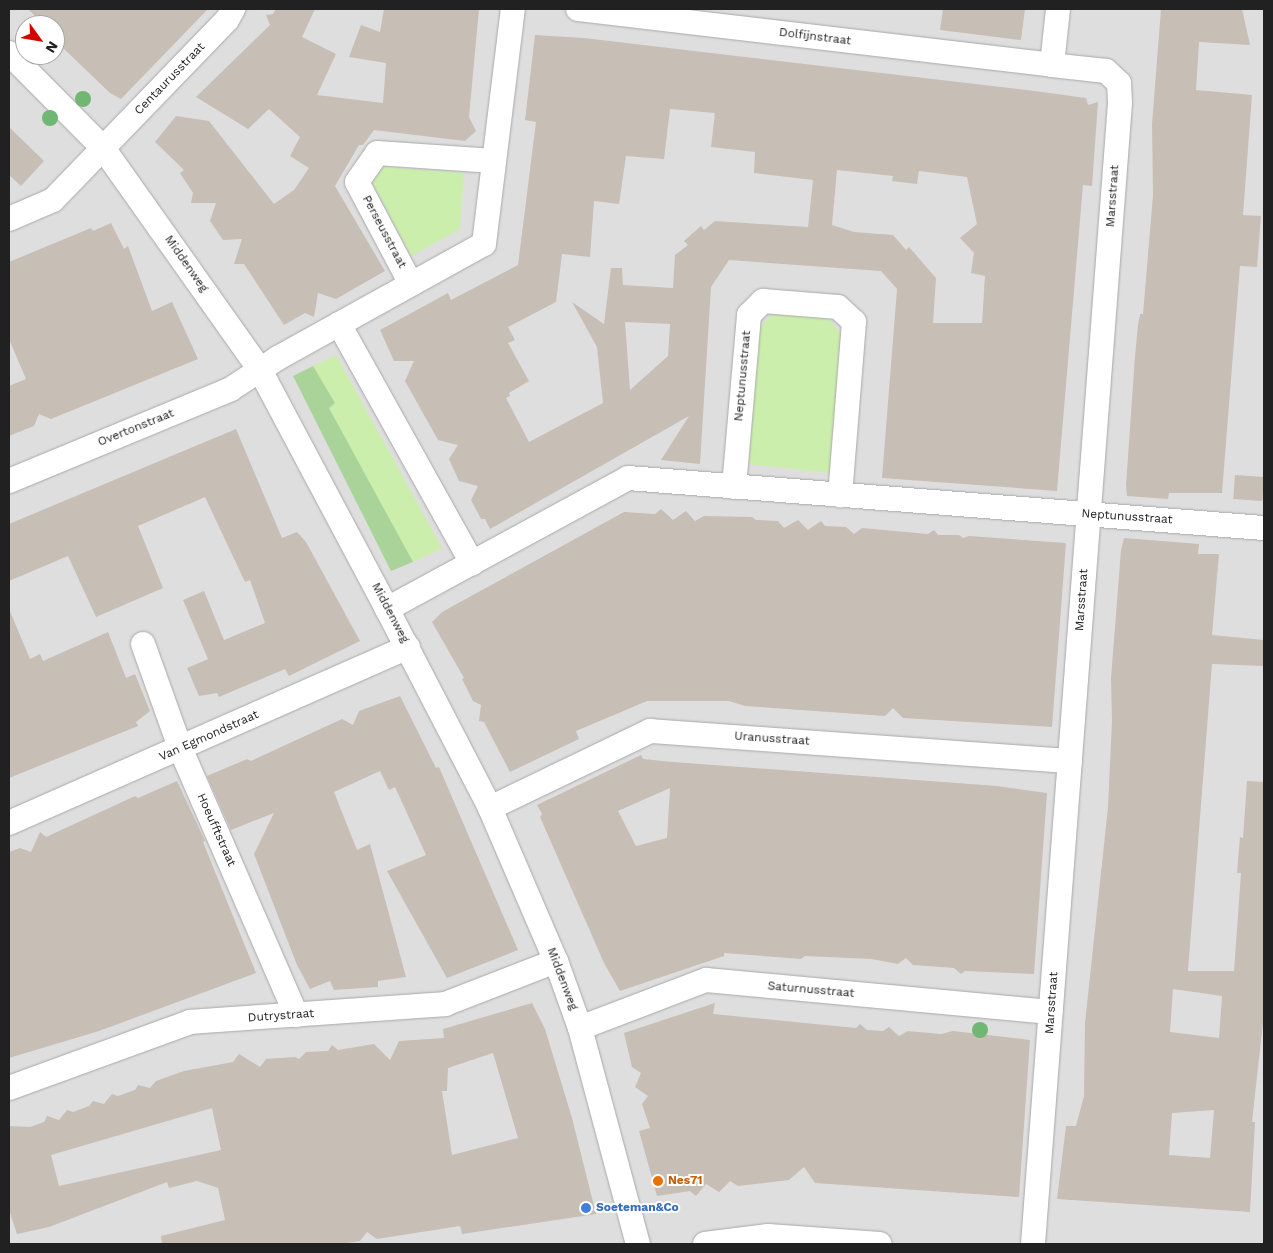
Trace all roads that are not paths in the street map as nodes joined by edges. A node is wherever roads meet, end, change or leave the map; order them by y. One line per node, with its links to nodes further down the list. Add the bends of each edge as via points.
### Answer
1 (233, 9): 7 (street, Centaurusstraat, via 227,20)
2 (512, 9): 8 (street, Perseusstraat)
3 (578, 9): 6 (street, Dolfijnstraat)
4 (1058, 9): 6 (street)
5 (9, 53): 7 (street, Middenweg)
6 (1052, 65): 16 (street, Marsstraat, via 1106,71 1119,83 1120,105)
7 (103, 148): 9 (street, Centaurusstraat, via 52,200); 12 (street, Middenweg)
8 (494, 161): 10 (street, Perseusstraat, via 484,244); 10 (street, Perseusstraat, via 377,154 357,182)
9 (9, 219)
10 (411, 284): 11 (street, Perseusstraat)
11 (339, 324): 12 (street, Perseusstraat); 18 (street)
12 (260, 370): 13 (street, Overtonstraat, via 231,389); 19 (street, Middenweg)
13 (9, 481)
14 (734, 487): 15 (street, Neptunusstraat); 15 (street, Neptunusstraat, via 749,315 764,301 838,307 854,322); 18 (street, Neptunusstraat, via 628,478)
15 (840, 494): 16 (street, Neptunusstraat)
16 (1089, 514): 17 (street, Neptunusstraat); 23 (street, Marsstraat)
17 (1264, 528)
18 (472, 563): 19 (street, Neptunusstraat)
19 (388, 609): 21 (street, Middenweg)
20 (143, 644): 22 (street, Hoeufftstraat)
21 (408, 647): 22 (street, Van Egmondstraat); 24 (street, Middenweg)
22 (181, 750): 25 (street, Van Egmondstraat, via 26,813); 28 (street, Hoeufftstraat)
23 (1070, 761): 24 (street, Uranusstraat, via 650,731); 27 (street, Marsstraat)
24 (490, 808): 26 (street, Middenweg)
25 (9, 823)
26 (556, 961): 28 (street, Dutrystraat, via 445,1004); 29 (street, Middenweg)
27 (1051, 1012): 29 (street, Saturnusstraat, via 706,980); 35 (street, Marsstraat)
28 (296, 1014): 30 (street, Dutrystraat, via 190,1022)
29 (580, 1028): 32 (street, Middenweg)
30 (9, 1088)
31 (767, 1240): 33 (street); 34 (street)
32 (638, 1244)
33 (705, 1244)
34 (880, 1244)
35 (1033, 1244)

